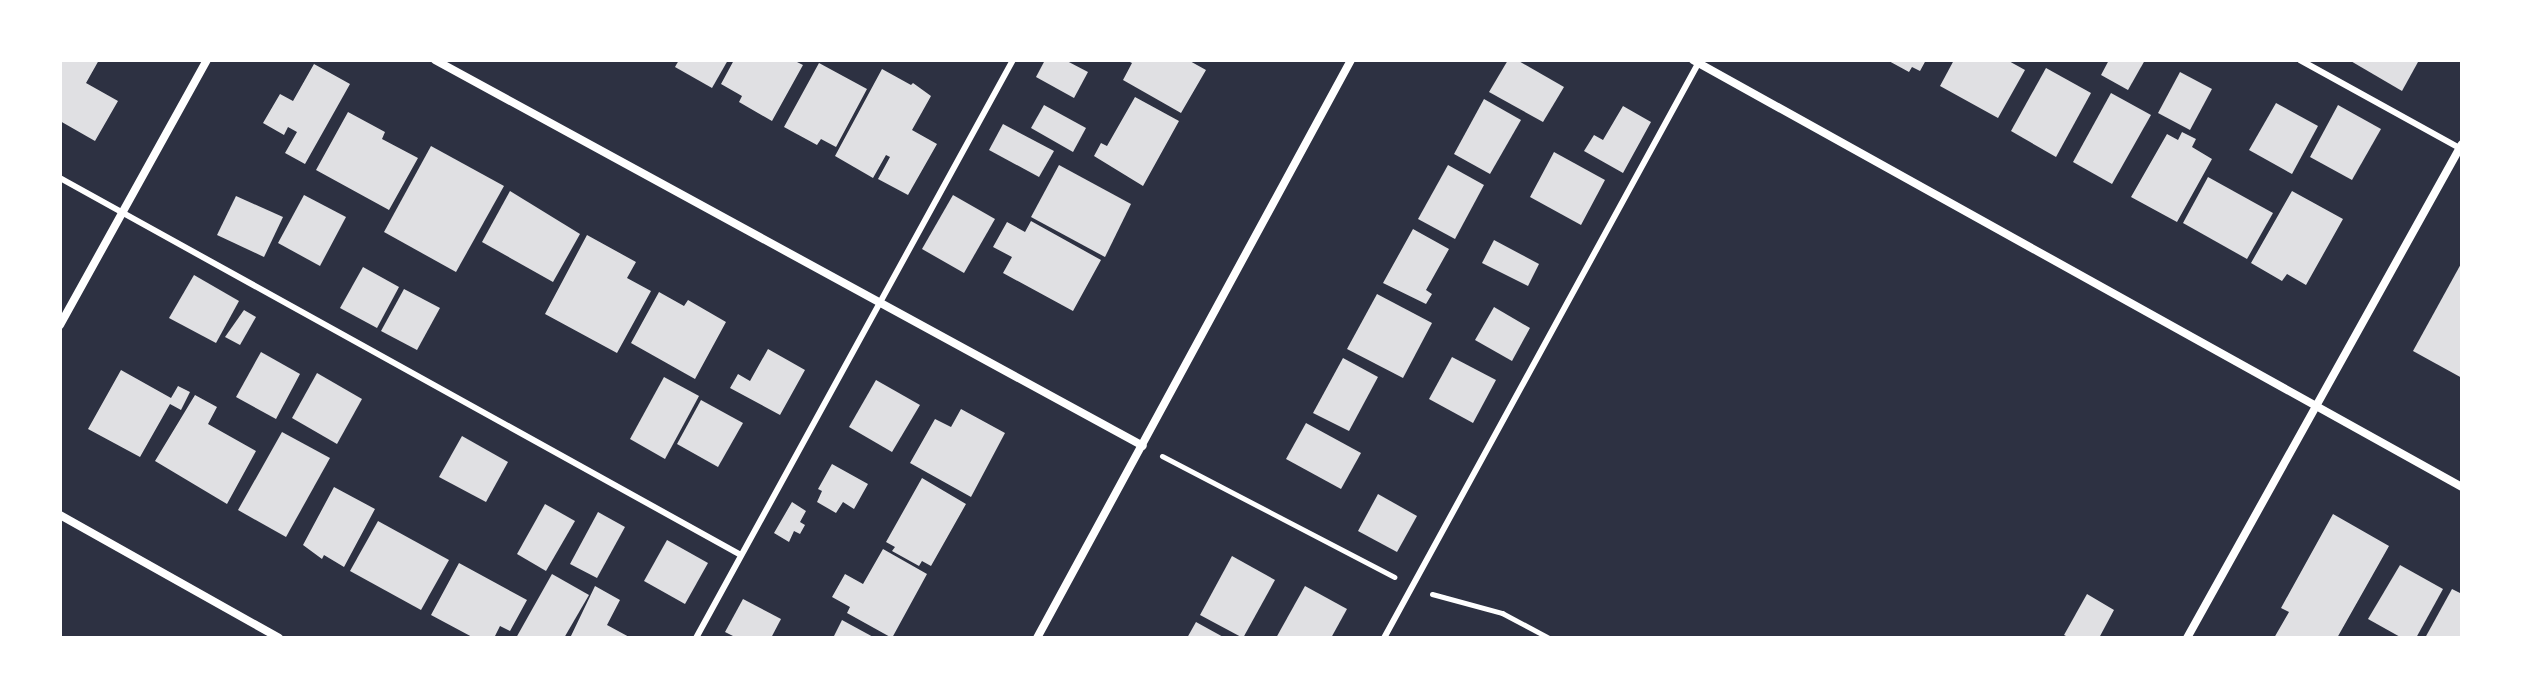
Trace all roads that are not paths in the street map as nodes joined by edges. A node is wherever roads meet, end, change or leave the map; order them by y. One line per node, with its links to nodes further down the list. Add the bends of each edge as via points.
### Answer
1 (207, 60): 9 (street)
2 (435, 60): 10 (street)
3 (1013, 60): 10 (lane)
4 (1351, 60): 13 (street)
5 (2300, 60): 7 (lane)
6 (1698, 61): 12 (street); 20 (lane)
7 (2461, 147): 12 (street)
8 (60, 178): 9 (lane)
9 (122, 213): 11 (street); 16 (lane)
10 (877, 303): 13 (street); 16 (lane)
11 (60, 325)
12 (2315, 407): 14 (street); 21 (street)
13 (1143, 446): 19 (street)
14 (2462, 487)
15 (60, 515): 17 (street)
16 (741, 555): 18 (lane)
17 (279, 638)
18 (696, 638)
19 (1037, 638)
20 (1384, 638)
21 (2187, 638)

